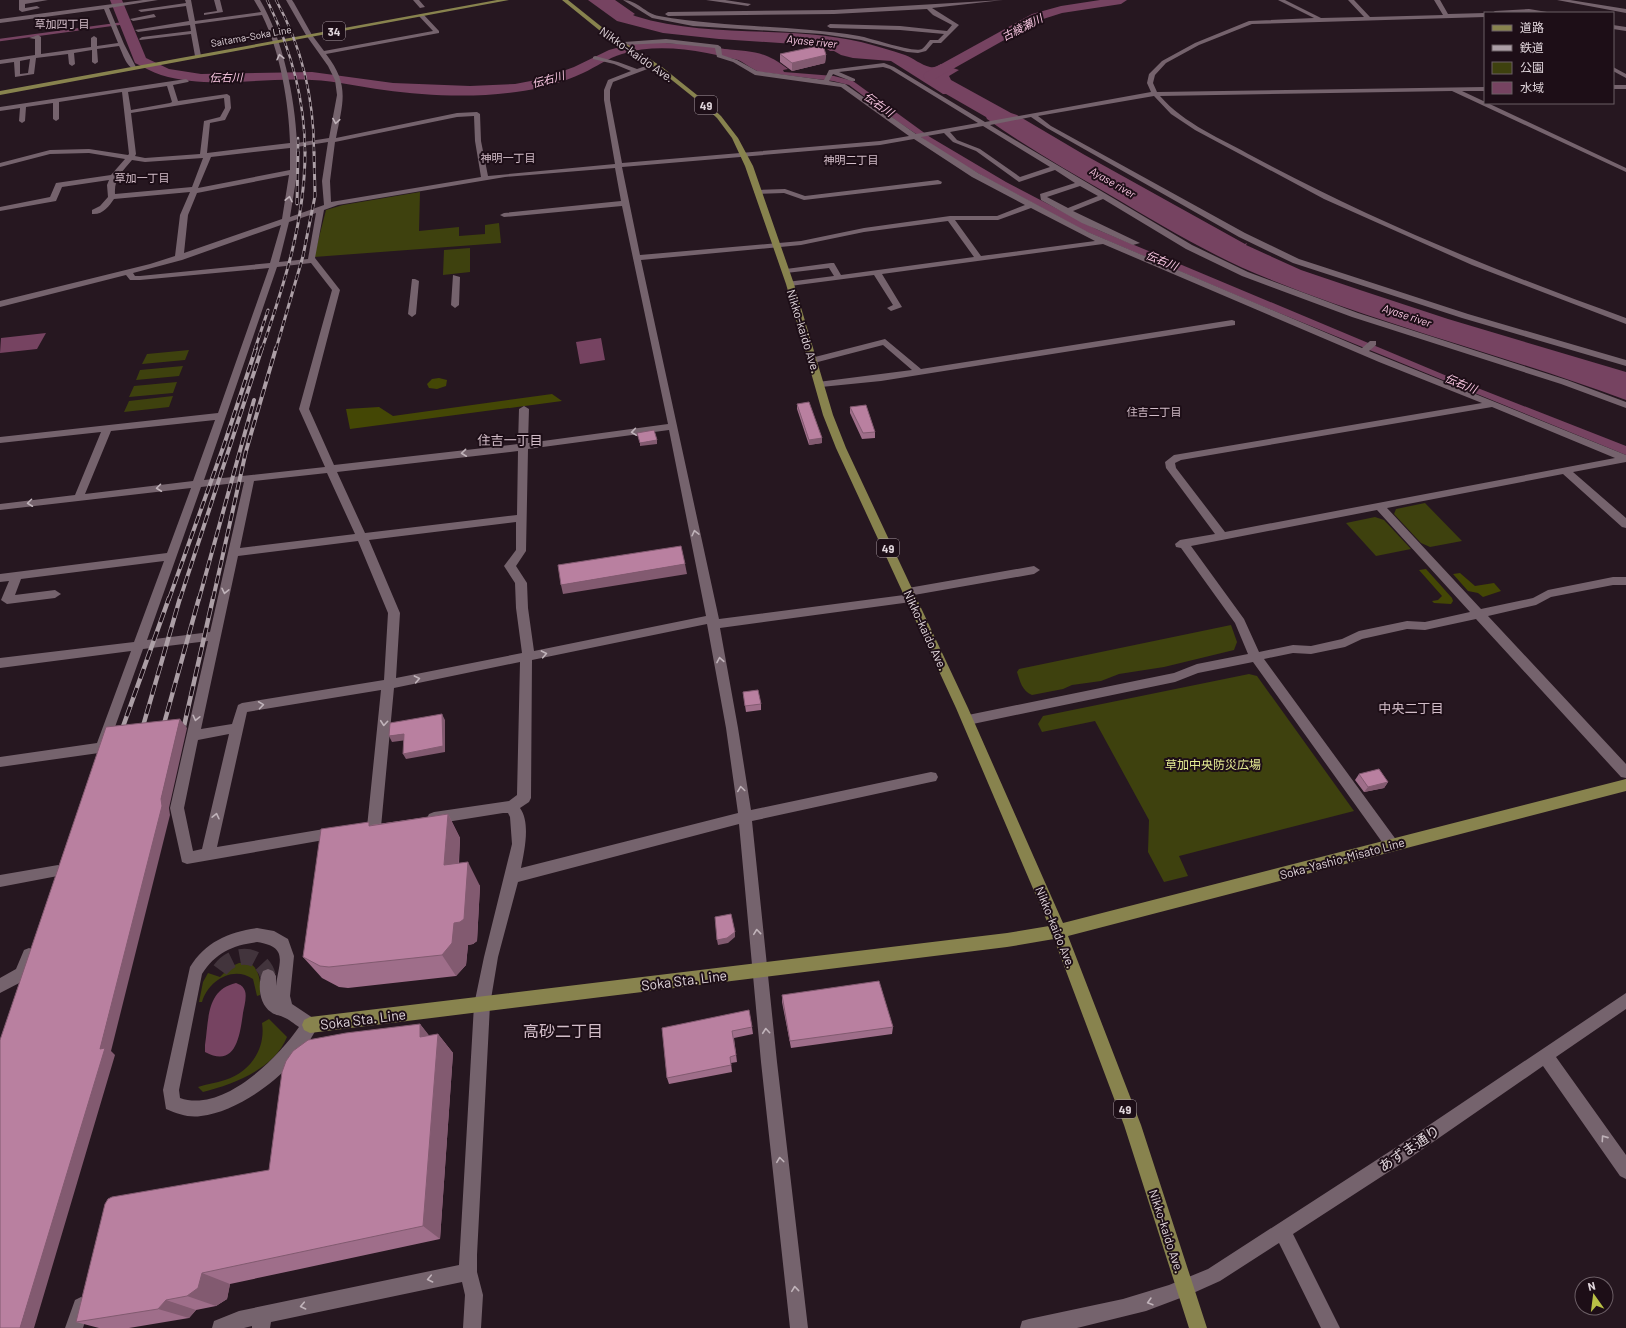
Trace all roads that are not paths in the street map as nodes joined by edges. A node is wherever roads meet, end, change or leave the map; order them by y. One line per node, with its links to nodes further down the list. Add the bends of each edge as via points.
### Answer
1 (45, 0): 18 (street)
2 (98, 0): 24 (street)
3 (155, 0): 19 (street)
4 (217, 0): 33 (street, via 220,12)
5 (257, 0): 36 (street)
6 (289, 0): 52 (street)
7 (416, 0): 27 (street)
8 (506, 0): 37 (main road, Saitama-Soka Line / 34)
9 (565, 0): 58 (main road, Nikko-kaido Ave. / 49, via 606,33)
10 (626, 0): 38 (street)
11 (709, 0): 22 (street)
12 (950, 0): 23 (street)
13 (1000, 0): 23 (street)
14 (1281, 0): 43 (street)
15 (1351, 0): 42 (street)
16 (1437, 0): 40 (street)
17 (1560, 0): 20 (street)
18 (22, 1): 26 (street, via 22,10)
19 (146, 1): 24 (street)
20 (1582, 1): 29 (street); 32 (street)
21 (189, 2): 28 (street); 33 (street)
22 (747, 2): 35 (street)
23 (957, 5): 25 (street)
24 (106, 6): 44 (street); 57 (street)
25 (928, 6): 35 (street, via 817,13); 51 (street, via 935,14 956,25)
26 (44, 7)
27 (422, 7)
28 (133, 11)
29 (1626, 11)
30 (1512, 12): 31 (street)
31 (1540, 12)
32 (1582, 12)
33 (191, 13): 34 (street); 47 (street)
34 (183, 14)
35 (746, 14): 38 (street)
36 (266, 15): 47 (street); 56 (street)
37 (421, 15): 52 (main road, Saitama-Soka Line / 34); 61 (street, via 437,32)
38 (649, 15): 51 (street, via 711,26 836,34 918,51 924,50 932,40 939,42)
39 (1484, 16): 40 (street)
40 (1443, 17): 42 (street)
41 (160, 18): 45 (street)
42 (1368, 18): 43 (street)
43 (1320, 19): 85 (street, via 1251,22 1204,41 1164,62 1152,74 1150,83)
44 (0, 21)
45 (134, 21)
46 (821, 26): 51 (street, via 900,28)
47 (193, 27): 50 (street); 55 (street); 63 (street)
48 (1614, 27): 49 (street)
49 (1626, 29)
50 (138, 30)
51 (949, 33)
52 (309, 36): 56 (main road, Saitama-Soka Line / 34); 61 (street)
53 (32, 38): 62 (street, via 38,37)
54 (94, 38): 59 (street)
55 (142, 39)
56 (276, 42): 63 (main road, Saitama-Soka Line / 34); 100 (street, one-way to 56, via 291,105)
57 (121, 44): 59 (street); 70 (street)
58 (625, 44): 69 (main road, Nikko-kaido Ave. / 49); 77 (street, via 666,42 718,47 719,56 735,61 756,73)
59 (94, 48): 60 (street); 67 (street)
60 (71, 51): 62 (street); 68 (street)
61 (322, 53): 99 (street, one-way to 99, via 341,88)
62 (35, 56): 65 (street); 65 (street, via 31,74 17,76)
63 (198, 56): 70 (main road, Saitama-Soka Line / 34)
64 (595, 58): 72 (street)
65 (17, 59): 66 (street)
66 (0, 62)
67 (95, 62)
68 (72, 64)
69 (655, 65): 72 (street); 102 (main road, Nikko-kaido Ave. / 49, via 719,117 736,138)
70 (135, 68): 84 (main road, Saitama-Soka Line / 34)
71 (1614, 70): 74 (street)
72 (635, 71): 105 (street, via 610,81 607,90)
73 (830, 73): 75 (street); 77 (street); 96 (street, via 884,65)
74 (1626, 76)
75 (853, 80)
76 (186, 81): 78 (street)
77 (826, 82): 98 (street, via 849,89)
78 (169, 83): 82 (street); 88 (street)
79 (1614, 87): 80 (street)
80 (1626, 87)
81 (1484, 88): 83 (street)
82 (125, 89): 86 (street); 92 (street)
83 (1453, 89): 85 (street); 107 (street)
84 (0, 93)
85 (1154, 93): 93 (street); 146 (street, via 1180,116 1207,133 1275,171 1381,223 1543,292)
86 (80, 96): 87 (street); 90 (street)
87 (56, 100): 89 (street); 94 (street)
88 (174, 104): 92 (street); 101 (street, via 227,96 228,108 223,119 207,122)
89 (23, 105): 91 (street); 95 (street)
90 (81, 106)
91 (0, 109)
92 (128, 112): 103 (street)
93 (1029, 116): 96 (street); 151 (street, via 1194,209 1296,261 1465,316)
94 (56, 119)
95 (22, 120)
96 (987, 124): 97 (street); 106 (street)
97 (945, 132): 98 (street); 106 (street, via 955,141 978,150 1019,180)
98 (916, 137): 102 (street, via 880,143); 119 (street, via 986,182)
99 (332, 140): 100 (street); 110 (street, via 457,115 477,114 478,141); 120 (street)
100 (294, 145): 101 (street); 108 (street)
101 (205, 155): 103 (street, via 145,160); 113 (street)
102 (745, 155): 105 (street); 114 (main road, Nikko-kaido Ave. / 49)
103 (132, 157): 104 (street, via 89,152 50,152); 109 (street)
104 (0, 165)
105 (618, 166): 110 (street); 118 (street)
106 (1054, 168): 112 (street)
107 (1624, 170)
108 (293, 172): 113 (street); 126 (street, one-way to 108)
109 (114, 177): 116 (street, via 111,185); 121 (street, via 60,185 52,199)
110 (485, 179): 120 (street)
111 (938, 182): 114 (street, via 804,198 785,191)
112 (1081, 183): 115 (street); 117 (street)
113 (194, 190): 116 (street); 130 (street, via 184,215)
114 (758, 192): 129 (main road, Nikko-kaido Ave. / 49)
115 (1104, 196): 122 (street); 155 (street, via 1189,247 1245,274 1355,315 1564,382)
116 (112, 197): 123 (street, via 103,208)
117 (1043, 198): 119 (street); 122 (street)
118 (625, 203): 124 (street); 131 (street)
119 (1030, 203): 125 (street, via 998,218); 127 (street)
120 (324, 206): 126 (street); 133 (street)
121 (0, 209)
122 (1068, 211): 128 (street)
123 (95, 212)
124 (504, 215)
125 (950, 218): 129 (street); 132 (street)
126 (285, 221): 130 (street); 134 (street)
127 (1104, 242): 132 (street); 149 (street)
128 (1136, 243)
129 (776, 245): 131 (street); 135 (main road, Nikko-kaido Ave. / 49)
130 (179, 258): 136 (street)
131 (637, 258): 158 (street)
132 (979, 259): 137 (street)
133 (312, 261): 134 (street); 163 (street, via 336,290 304,409)
134 (274, 264): 136 (street, via 140,278 133,278); 157 (street)
135 (786, 271): 139 (street, via 831,265); 141 (main road, Nikko-kaido Ave. / 49)
136 (129, 273): 142 (street)
137 (877, 273): 139 (street); 144 (street, via 898,307)
138 (456, 277): 143 (street)
139 (839, 278): 141 (street)
140 (415, 281): 145 (street)
141 (790, 284): 150 (main road, Nikko-kaido Ave. / 49)
142 (0, 304)
143 (455, 305)
144 (891, 308)
145 (412, 314)
146 (1626, 321)
147 (1232, 323): 152 (street)
148 (1373, 343): 149 (street)
149 (1363, 352): 154 (street)
150 (814, 360): 152 (street, via 885,342); 153 (main road, Nikko-kaido Ave. / 49)
151 (1626, 363)
152 (919, 372): 153 (street)
153 (821, 384): 181 (main road, Nikko-kaido Ave. / 49, via 828,415 841,448)
154 (1494, 404): 162 (street); 172 (street, via 1178,457 1170,462 1171,468)
155 (1626, 405)
156 (524, 409): 161 (street)
157 (221, 416): 159 (street); 166 (street)
158 (673, 426): 161 (street, one-way to 161); 183 (street, one-way to 158)
159 (108, 429): 160 (street); 167 (street)
160 (0, 440)
161 (522, 447): 163 (street, one-way to 163); 170 (street)
162 (1626, 459): 164 (street)
163 (331, 468): 165 (street); 173 (street)
164 (1565, 471): 168 (street); 171 (street)
165 (250, 477): 166 (street); 174 (street)
166 (198, 484): 167 (street, one-way to 167); 175 (street)
167 (79, 498): 169 (street, one-way to 169)
168 (1379, 506): 172 (street); 182 (street)
169 (0, 507)
170 (520, 518): 173 (street); 186 (street, via 521,551 510,566 521,583 528,653)
171 (1626, 524)
172 (1222, 536): 187 (street, via 1182,544 1240,622)
173 (361, 537): 174 (street); 189 (street, via 394,613)
174 (233, 553): 184 (street, one-way to 184)
175 (170, 556): 177 (street); 185 (street)
176 (1034, 570): 181 (street)
177 (17, 575): 178 (street); 180 (street, via 7,600)
178 (0, 578)
179 (1626, 581): 182 (street, via 1613,580 1548,594 1536,601)
180 (55, 594)
181 (910, 595): 183 (street, via 792,616); 190 (main road, Nikko-kaido Ave. / 49)
182 (1478, 613): 187 (street, via 1424,626 1407,625 1359,635 1345,643 1311,650 1293,649); 196 (street)
183 (714, 622): 186 (street, one-way to 183); 200 (street, one-way to 183)
184 (215, 636): 185 (street); 192 (street, one-way to 192)
185 (139, 644): 188 (street); 193 (street)
186 (526, 657): 189 (street, one-way to 186); 199 (street, via 524,798)
187 (1256, 657): 190 (street, via 1197,669 1175,677); 204 (street)
188 (0, 663)
189 (389, 684): 191 (street, one-way to 189, via 242,708); 203 (street, one-way to 203)
190 (968, 720): 209 (main road, Nikko-kaido Ave. / 49)
191 (237, 728): 192 (street); 205 (street, one-way to 191)
192 (192, 736): 205 (street, via 177,808 188,858)
193 (101, 748): 194 (street); 195 (street)
194 (0, 762)
195 (96, 763)
196 (1626, 773)
197 (931, 777): 200 (street)
198 (1626, 785): 204 (main road, Soka-Yashio-Misato Line)
199 (511, 807): 201 (street); 207 (street, via 517,815 519,844)
200 (745, 817): 207 (street); 211 (street, one-way to 200)
201 (421, 820)
202 (390, 825): 203 (street)
203 (361, 829): 205 (street)
204 (1392, 845): 209 (main road, Soka-Yashio-Misato Line)
205 (208, 854)
206 (57, 873): 208 (street)
207 (512, 877): 215 (street, via 491,957)
208 (0, 881)
209 (1058, 931): 211 (main road, Soka Sta. Line, via 1007,940); 222 (main road, Nikko-kaido Ave. / 49, via 1131,1126)
210 (34, 940): 213 (street, via 22,974)
211 (761, 970): 215 (main road, Soka Sta. Line); 228 (street, one-way to 211)
212 (268, 976): 216 (street, via 268,995 276,1007)
213 (0, 986)
214 (1626, 1000): 218 (street, あずま通り)
215 (482, 1005): 217 (main road, Soka Sta. Line); 221 (street)
216 (285, 1009): 217 (street); 217 (street, via 282,996 287,956 283,944 274,938 243,936 227,941 207,954 195,972 171,1090 172,1102 181,1108 211,1107 239,1095 261,1080 286,1057)
217 (310, 1026)
218 (1546, 1056): 219 (street, one-way to 218); 220 (street, あずま通り)
219 (1626, 1170)
220 (1282, 1232): 222 (street, あずま通り, via 1214,1276); 231 (street)
221 (468, 1272): 224 (street, one-way to 224); 227 (street, via 474,1295)
222 (1187, 1289): 229 (street, あずま通り, one-way to 229, via 1112,1312); 230 (main road, Nikko-kaido Ave. / 49)
223 (86, 1290): 225 (street)
224 (262, 1321): 226 (street, via 239,1320)
225 (74, 1328)
226 (221, 1328)
227 (472, 1328)
228 (799, 1328)
229 (1029, 1328)
230 (1198, 1328)
231 (1331, 1328)

